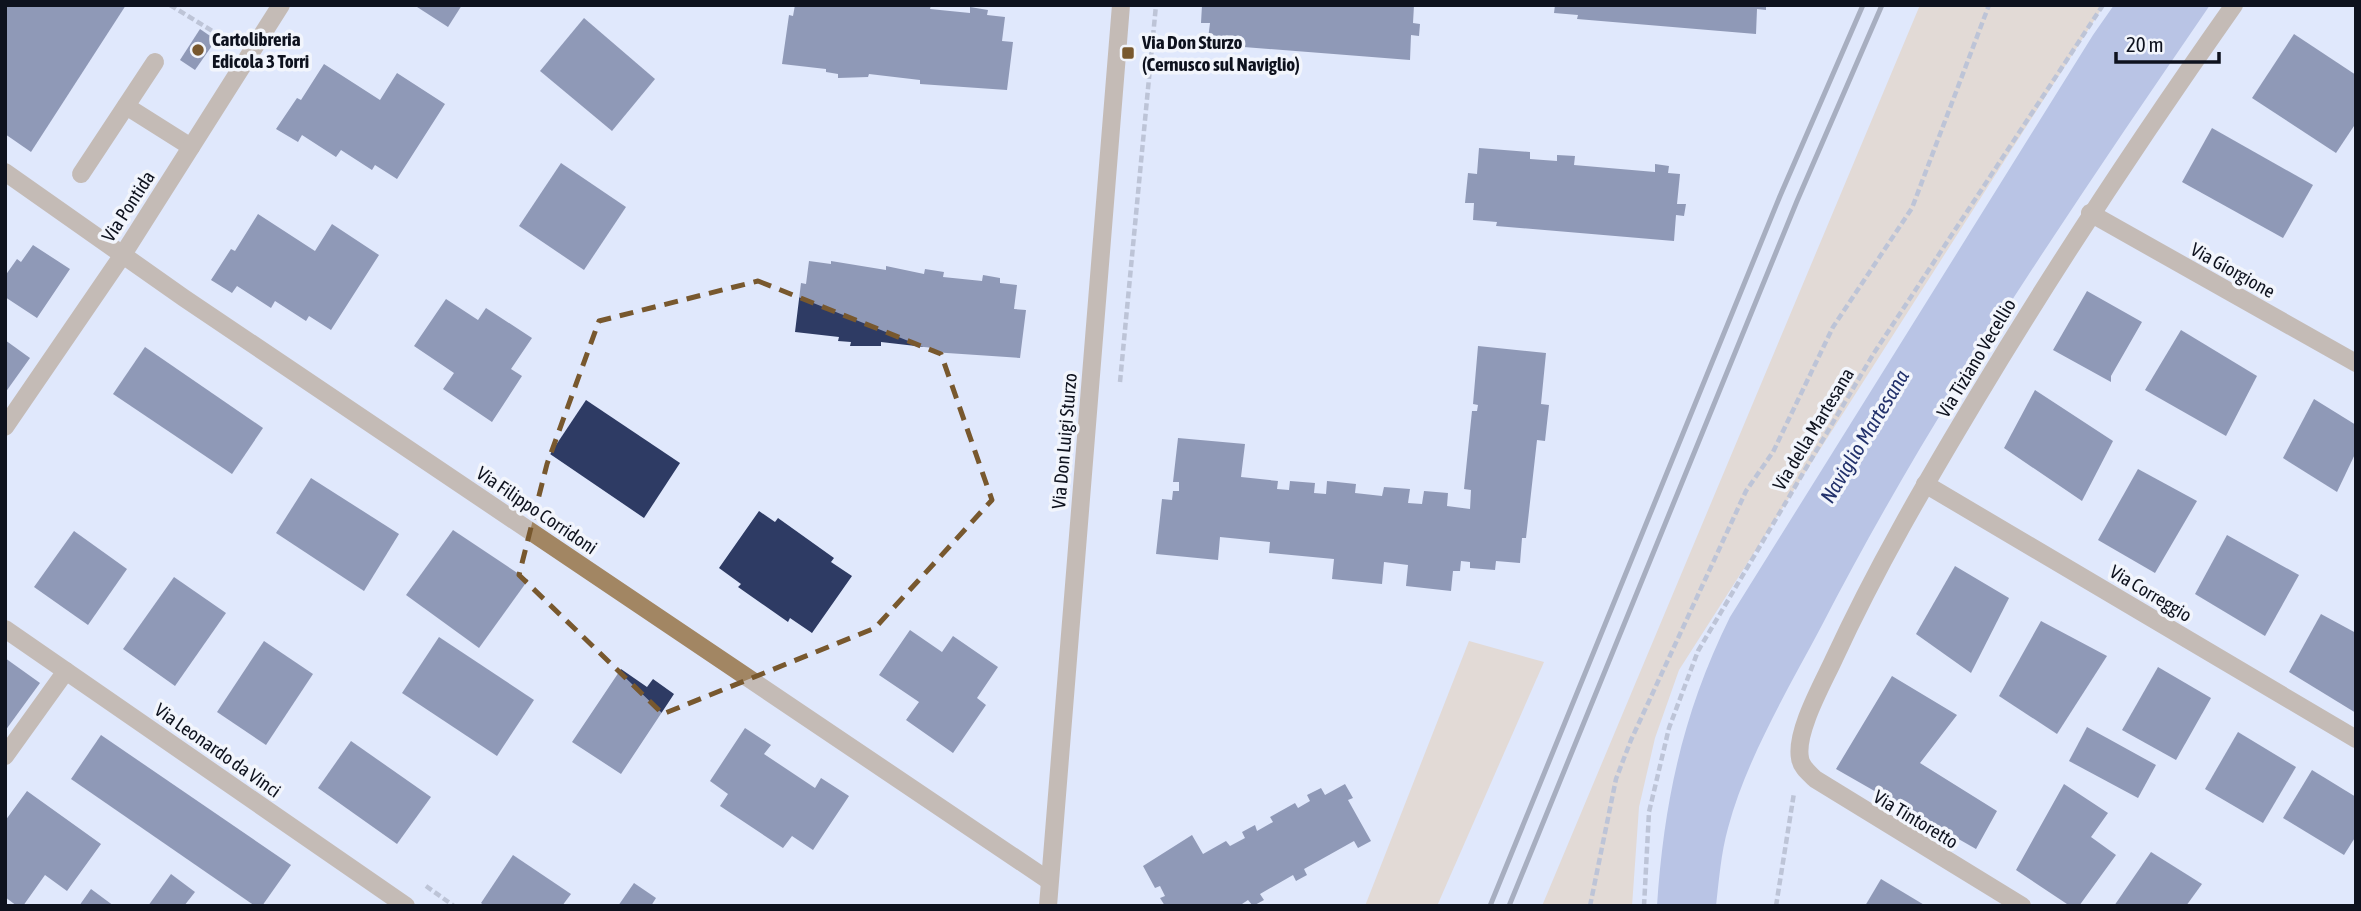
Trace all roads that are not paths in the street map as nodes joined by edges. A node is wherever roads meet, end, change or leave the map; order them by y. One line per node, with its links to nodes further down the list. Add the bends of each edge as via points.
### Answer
1 (281, 5): 6 (street, Via Pontida)
2 (1121, 5): 19 (street, Via Don Luigi Sturzo)
3 (2234, 5): 9 (street, Via Tiziano Vecellio)
4 (155, 62): 5 (street)
5 (126, 106): 6 (street); 8 (street)
6 (191, 147): 10 (street, Via Pontida)
7 (5, 172): 10 (street, Via Filippo Corridoni)
8 (81, 174)
9 (2090, 213): 11 (street, Via Giorgione); 13 (street, Via Tiziano Vecellio)
10 (122, 256): 12 (street, Via Pontida); 19 (street, Via Filippo Corridoni)
11 (2356, 363)
12 (5, 427)
13 (1925, 484): 16 (street, Via Correggio); 18 (street, Via Tiziano Vecellio, via 1876,569 1824,681 1805,727)
14 (5, 629): 15 (street, Via Leonardo da Vinci)
15 (66, 671): 17 (street); 20 (street, Via Leonardo da Vinci)
16 (2356, 739)
17 (5, 757)
18 (1799, 757): 22 (street, Via Tintoretto, via 1804,769 1828,789)
19 (1048, 880): 21 (street, Via Don Luigi Sturzo)
20 (405, 905)
21 (1048, 906)
22 (2022, 906)

